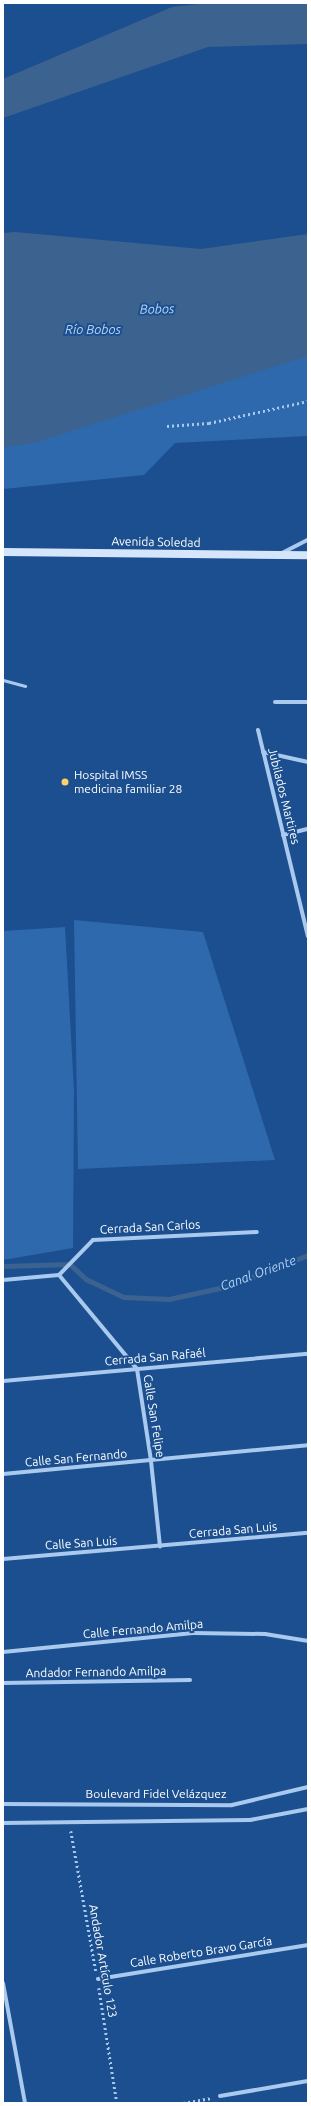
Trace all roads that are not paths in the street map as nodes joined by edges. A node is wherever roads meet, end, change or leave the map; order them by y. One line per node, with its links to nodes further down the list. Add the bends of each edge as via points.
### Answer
1 (308, 540): 4 (street)
2 (3, 552): 4 (main road, Avenida Soledad)
3 (308, 555): 4 (main road, Avenida Soledad)
4 (277, 556)
5 (3, 680): 6 (lane)
6 (24, 686)
7 (275, 702): 8 (street)
8 (308, 702)
9 (258, 730): 10 (street, Jubilados Martires)
10 (263, 752): 11 (street); 13 (street, Jubilados Martires)
11 (308, 762)
12 (307, 829): 13 (street)
13 (283, 835): 14 (street, Jubilados Martires)
14 (307, 925): 15 (street, Jubilados Martires)
15 (308, 936)
16 (257, 1232): 17 (street, Cerrada San Carlos, via 93,1240)
17 (58, 1275): 18 (street); 20 (street, Calle San Felipe)
18 (3, 1280)
19 (308, 1354): 20 (street, Cerrada San Rafaél)
20 (137, 1369): 21 (street, Cerrada San Rafaél); 23 (street, Calle San Felipe)
21 (3, 1381)
22 (308, 1445): 23 (street, Calle San Fernando)
23 (151, 1461): 24 (street, Calle San Fernando); 26 (street, Calle San Felipe)
24 (3, 1474)
25 (308, 1533): 26 (street, Cerrada San Luis)
26 (160, 1547): 27 (street, Calle San Luis)
27 (3, 1559)
28 (308, 1641): 29 (street, Calle Fernando Amilpa, via 265,1634 193,1633)
29 (3, 1652)
30 (190, 1680): 31 (street, Andador Fernando Amilpa)
31 (3, 1683)
32 (308, 1787): 33 (street, Boulevard Fidel Velázquez, via 232,1805)
33 (3, 1804)
34 (308, 1809): 35 (street, via 250,1820)
35 (3, 1823)
36 (308, 1945): 37 (street, Calle Roberto Bravo García)
37 (98, 1979)
38 (3, 1983): 41 (street)
39 (308, 2081): 40 (street)
40 (220, 2096)
41 (25, 2103)

